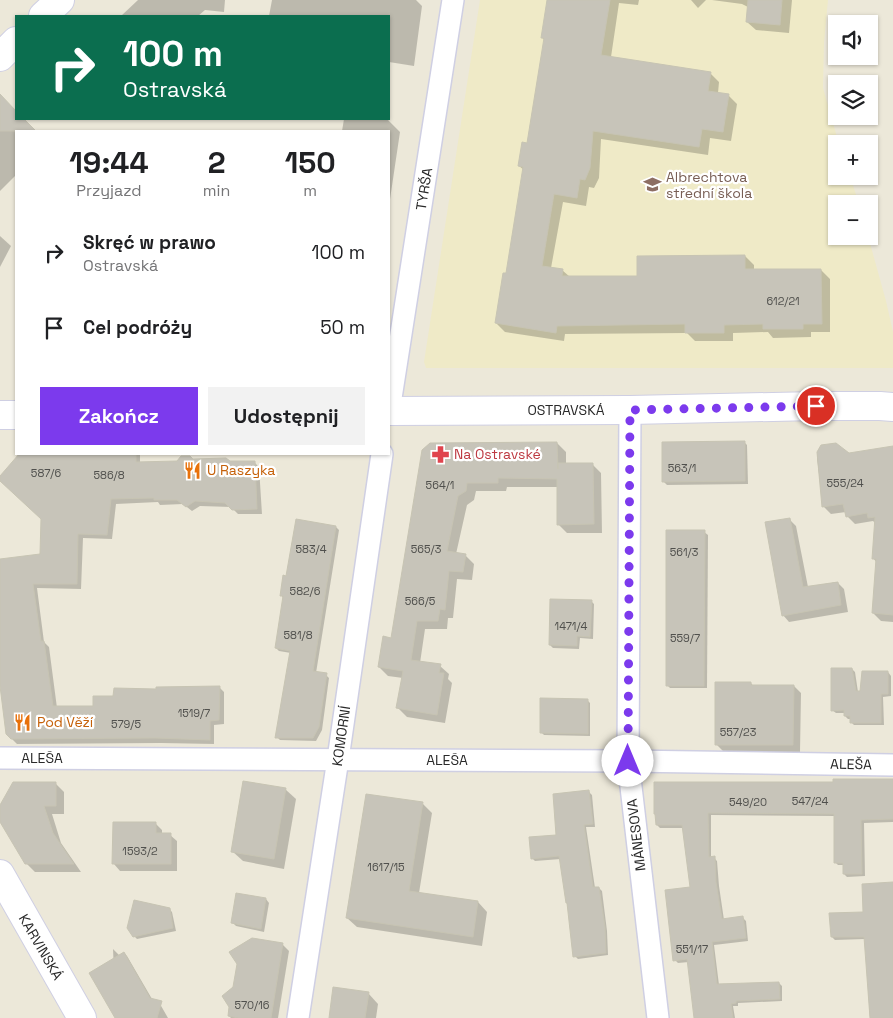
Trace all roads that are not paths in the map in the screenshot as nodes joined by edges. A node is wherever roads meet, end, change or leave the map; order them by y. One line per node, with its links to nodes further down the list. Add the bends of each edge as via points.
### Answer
1 (60, 0): 3 (street)
2 (453, 0): 6 (street, TYRŠA)
3 (44, 15)
4 (15, 42): 5 (street)
5 (0, 57)
6 (390, 404)
7 (893, 407): 8 (street, OSTRAVSKÁ)
8 (630, 410): 9 (street, OSTRAVSKÁ); 15 (street, MÁNESOVA)
9 (390, 411)
10 (0, 414): 11 (street)
11 (15, 414)
12 (382, 455): 14 (street, KOMORNÍ)
13 (0, 758): 14 (street, ALEŠA)
14 (338, 759): 15 (street, ALEŠA); 19 (street, KOMORNÍ)
15 (628, 761): 16 (street, ALEŠA); 20 (street, MÁNESOVA)
16 (893, 765)
17 (0, 874): 18 (street, KARVINSKÁ)
18 (82, 1018)
19 (298, 1018)
20 (658, 1018)

